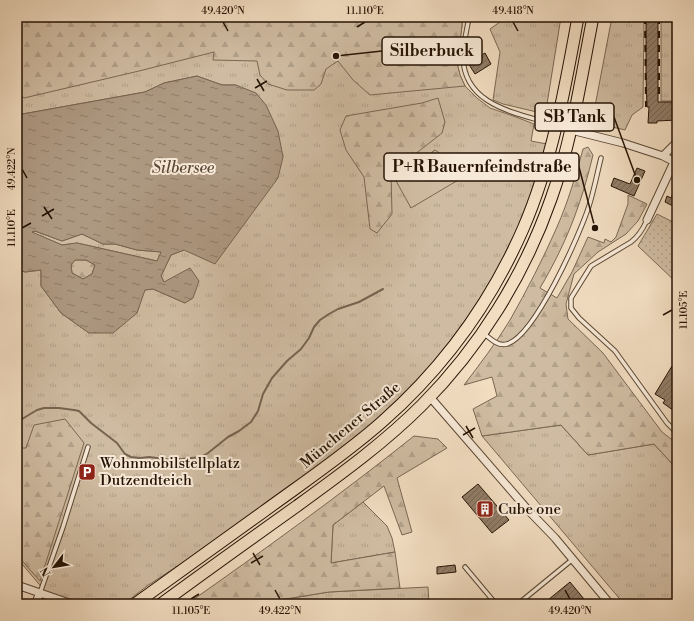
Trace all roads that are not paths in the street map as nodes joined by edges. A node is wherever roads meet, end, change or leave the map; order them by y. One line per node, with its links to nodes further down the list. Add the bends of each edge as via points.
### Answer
1 (469, 17): 4 (lane, via 464,63 467,77 474,89 486,100 504,109)
2 (578, 17): 4 (main road, Münchener Straße)
3 (593, 17): 5 (main road, Münchener Straße)
4 (556, 125): 5 (main road); 10 (main road, Münchener Straße)
5 (571, 130): 7 (street); 11 (main road, Münchener Straße)
6 (677, 142): 7 (street)
7 (663, 156): 9 (street)
8 (601, 158): 13 (lane, via 589,207 570,254 535,315 525,329 507,344 499,344)
9 (676, 162): 12 (street)
10 (538, 190): 11 (main road, via 545,192); 14 (main road, Münchener Straße, via 517,243 492,290 461,336)
11 (550, 201): 13 (main road, Münchener Straße, via 520,269)
12 (647, 220): 16 (lane, via 636,238 592,266 571,298 571,308 614,351)
13 (483, 332): 15 (main road, Münchener Straße)
14 (421, 384): 15 (main road); 24 (main road, Münchener Straße, via 384,420 337,458)
15 (430, 396): 18 (street); 25 (main road, Münchener Straße, via 398,428 362,458)
16 (677, 433)
17 (88, 447): 21 (lane)
18 (573, 559): 27 (lane); 28 (street)
19 (464, 567): 26 (lane)
20 (17, 585): 21 (street)
21 (40, 592): 22 (street); 23 (street)
22 (35, 604)
23 (72, 604)
24 (135, 604)
25 (161, 604)
26 (496, 604)
27 (518, 604)
28 (610, 604)

